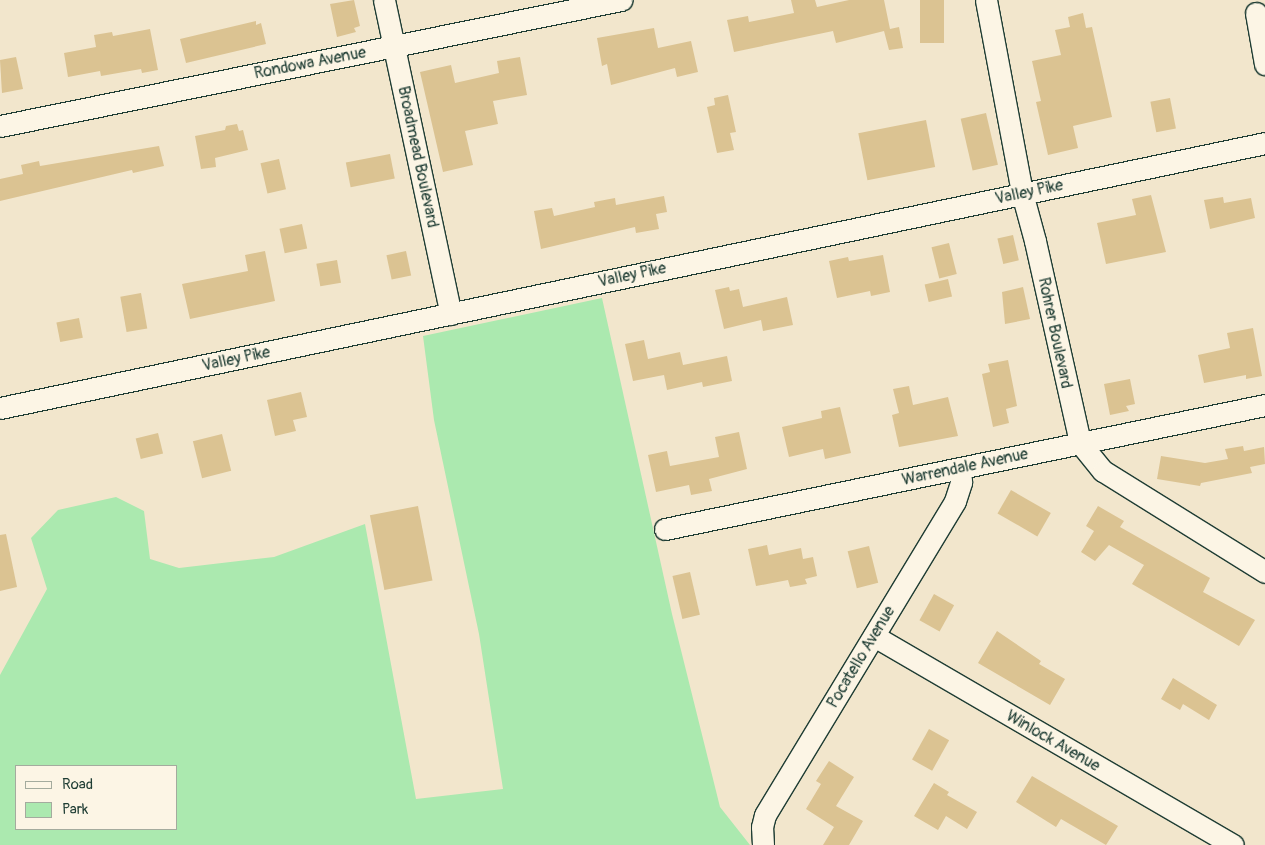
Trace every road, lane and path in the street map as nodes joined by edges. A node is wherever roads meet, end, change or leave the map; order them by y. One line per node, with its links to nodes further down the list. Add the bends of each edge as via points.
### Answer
1 (384, 0): 5 (street, Broadmead Boulevard)
2 (621, 0): 5 (street, Rondowa Avenue)
3 (986, 0): 9 (street, Rohrer Boulevard)
4 (1256, 13): 6 (street)
5 (394, 46): 7 (street, Rondowa Avenue); 10 (street, Broadmead Boulevard)
6 (1265, 64)
7 (0, 126)
8 (1265, 143): 9 (street, Valley Pike)
9 (1022, 193): 10 (street, Valley Pike); 13 (street, Rohrer Boulevard)
10 (451, 314): 12 (street, Valley Pike)
11 (1265, 405): 13 (street, Warrendale Avenue)
12 (0, 408)
13 (1080, 443): 14 (street, Warrendale Avenue); 16 (street, Rohrer Boulevard, via 1103,471)
14 (960, 468): 15 (street, Warrendale Avenue); 17 (street, Pocatello Avenue, via 961,482 955,501)
15 (665, 529)
16 (1265, 572)
17 (874, 636): 18 (street, Pocatello Avenue, via 765,815); 19 (street, Winlock Avenue)
18 (763, 845)
19 (1233, 845)

